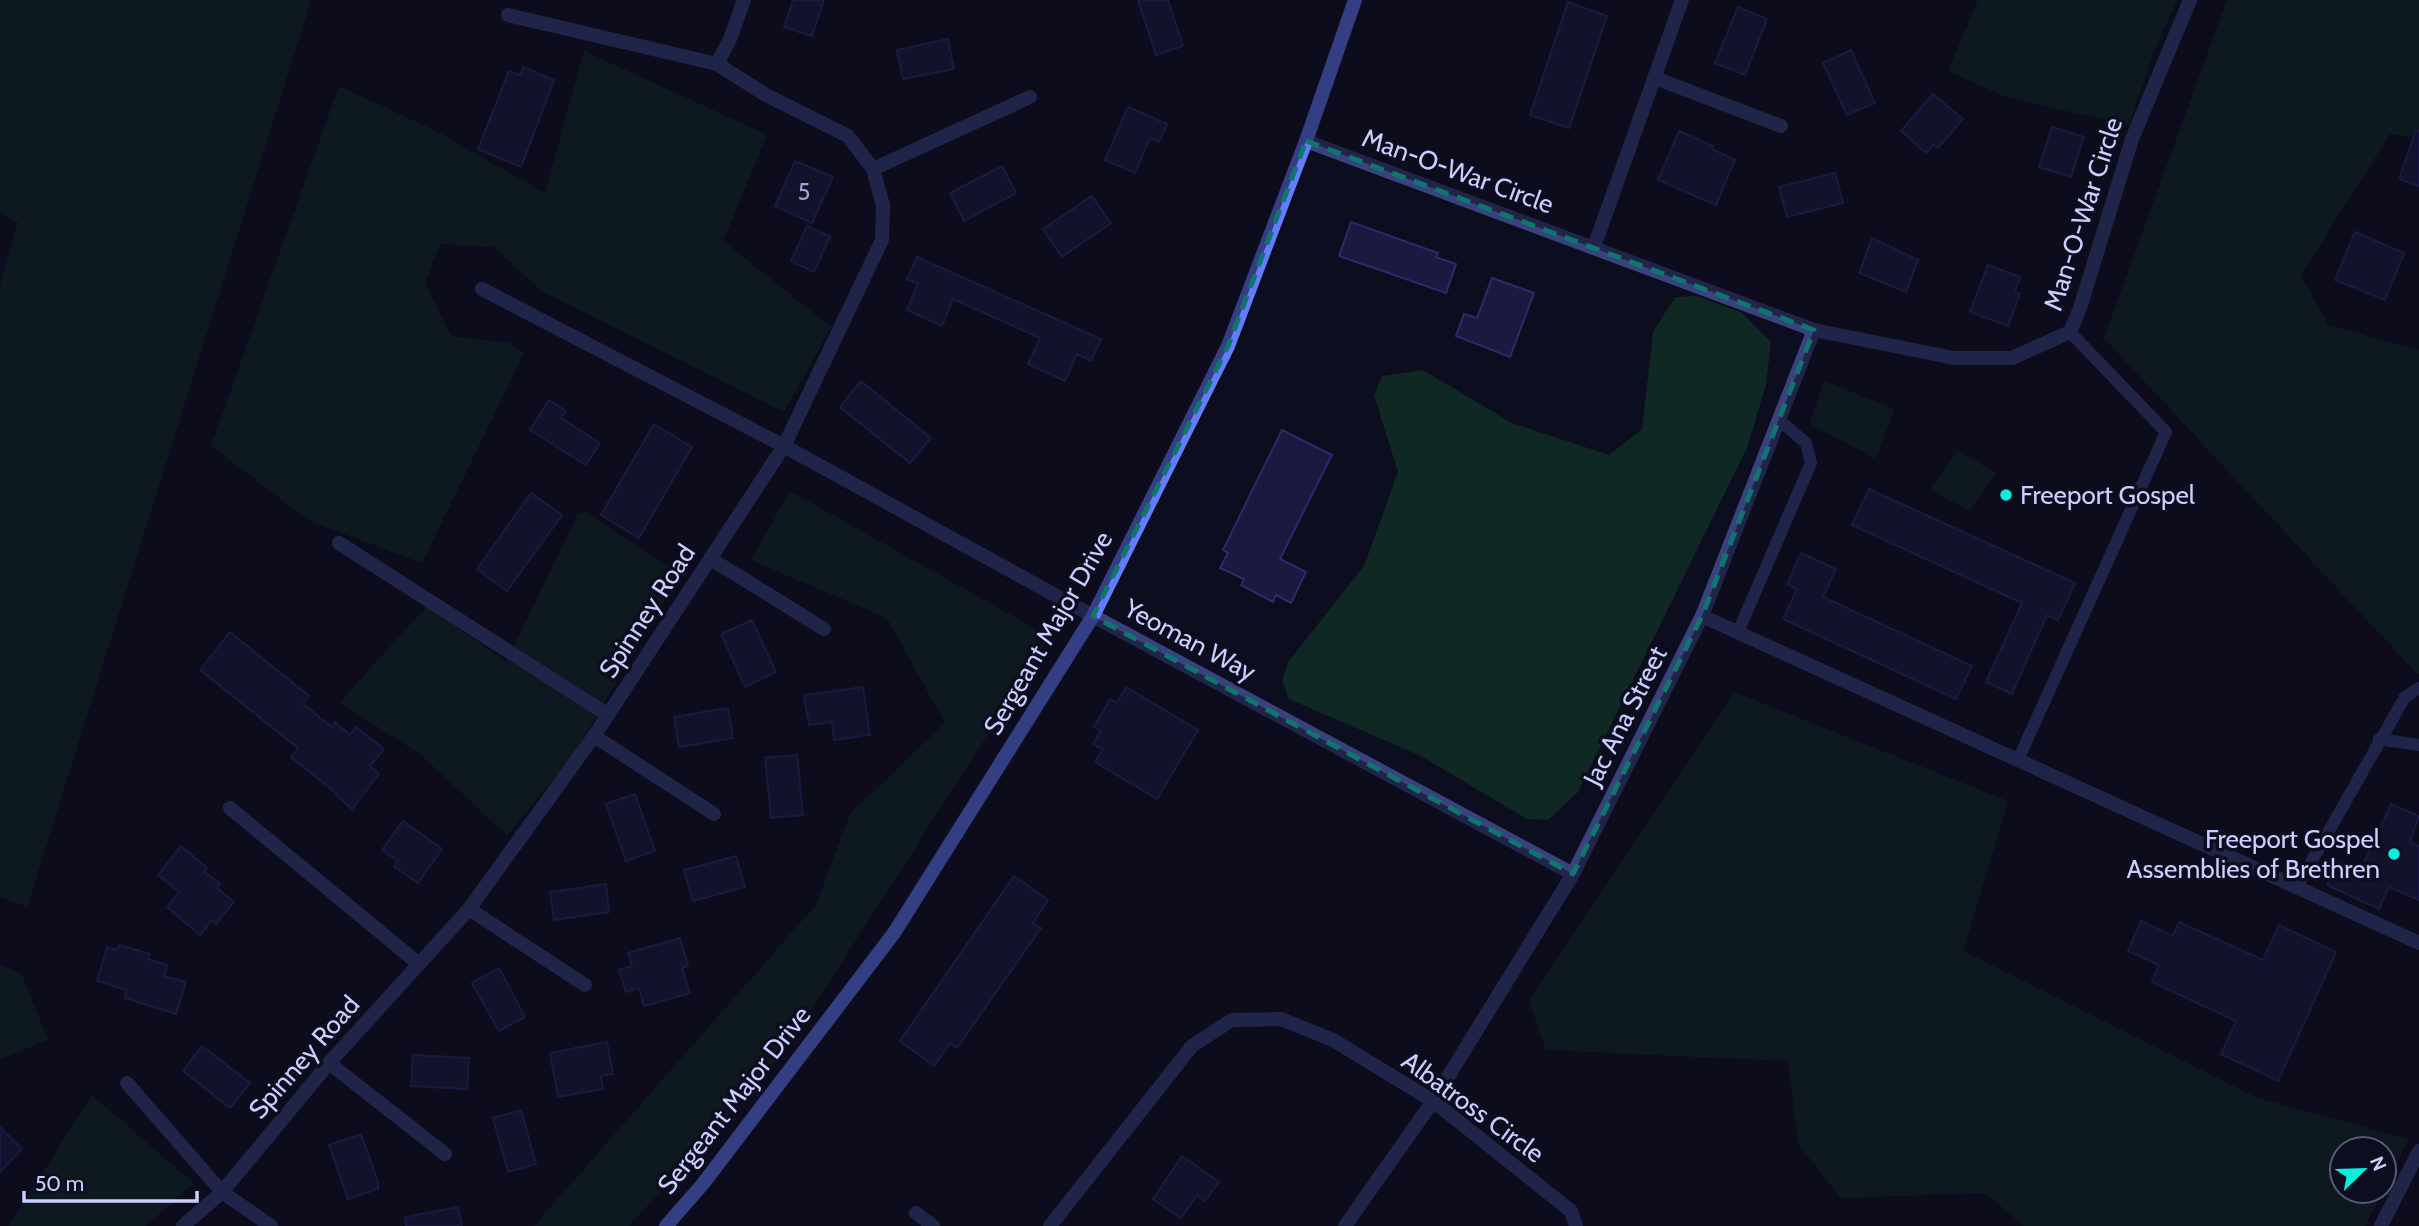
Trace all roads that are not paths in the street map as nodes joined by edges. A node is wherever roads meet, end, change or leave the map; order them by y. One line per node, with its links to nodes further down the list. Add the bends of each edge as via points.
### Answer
1 (744, 0): 6 (street)
2 (1355, 0): 10 (street, Sergeant Major Drive)
3 (1682, 0): 7 (street)
4 (2190, 0): 15 (street, Man-O-War Circle, via 2132,139)
5 (508, 15): 6 (street, Spinney Road)
6 (717, 64): 11 (street, Spinney Road, via 766,95 848,136)
7 (1655, 78): 9 (street); 12 (street)
8 (1030, 97): 11 (street)
9 (1781, 126)
10 (1306, 141): 12 (street, Man-O-War Circle); 20 (street, Sergeant Major Drive, via 1228,346)
11 (873, 169): 17 (street, Spinney Road, via 883,205 882,240)
12 (1594, 247): 14 (street, Man-O-War Circle)
13 (482, 289): 17 (street, Yeoman Way)
14 (1814, 330): 15 (street, Man-O-War Circle, via 1954,358 2012,358); 16 (street, Jac Ana Street)
15 (2070, 332): 29 (lane, via 2166,432)
16 (1779, 420): 21 (street, Jac Ana Street); 23 (lane, via 1806,443 1811,463)
17 (785, 446): 19 (street, Spinney Road); 20 (street, Yeoman Way)
18 (339, 543): 25 (street)
19 (711, 559): 22 (street); 25 (street, Spinney Road)
20 (1093, 616): 32 (street, Yeoman Way); 47 (street, Sergeant Major Drive, via 894,933)
21 (1702, 616): 23 (street); 32 (street, Jac Ana Street)
22 (824, 629)
23 (1738, 632): 29 (street)
24 (2419, 688): 27 (lane, via 2404,697)
25 (608, 715): 26 (street, Spinney Road)
26 (594, 736): 31 (street); 34 (street, Spinney Road)
27 (2379, 739): 28 (lane); 33 (lane)
28 (2419, 745)
29 (2018, 760): 33 (street)
30 (230, 808): 36 (street)
31 (714, 814)
32 (1573, 874): 40 (street, Jac Ana Street)
33 (2297, 887): 35 (street)
34 (469, 909): 36 (street, Spinney Road); 37 (street)
35 (2419, 943)
36 (419, 964): 38 (street, Spinney Road)
37 (584, 985)
38 (329, 1063): 42 (street); 43 (street, Spinney Road)
39 (127, 1083): 43 (street)
40 (1433, 1101): 49 (street, Albatross Circle, via 1333,1040 1281,1019 1231,1020 1192,1046); 50 (street, Jac Ana Street); 51 (street, Albatross Circle, via 1571,1211)
41 (2419, 1151): 52 (street)
42 (445, 1154)
43 (222, 1192): 45 (street, Spinney Road); 46 (street)
44 (916, 1213): 48 (street)
45 (183, 1226)
46 (271, 1226)
47 (666, 1226)
48 (933, 1226)
49 (1049, 1226)
50 (1345, 1226)
51 (1576, 1226)
52 (2381, 1226)

